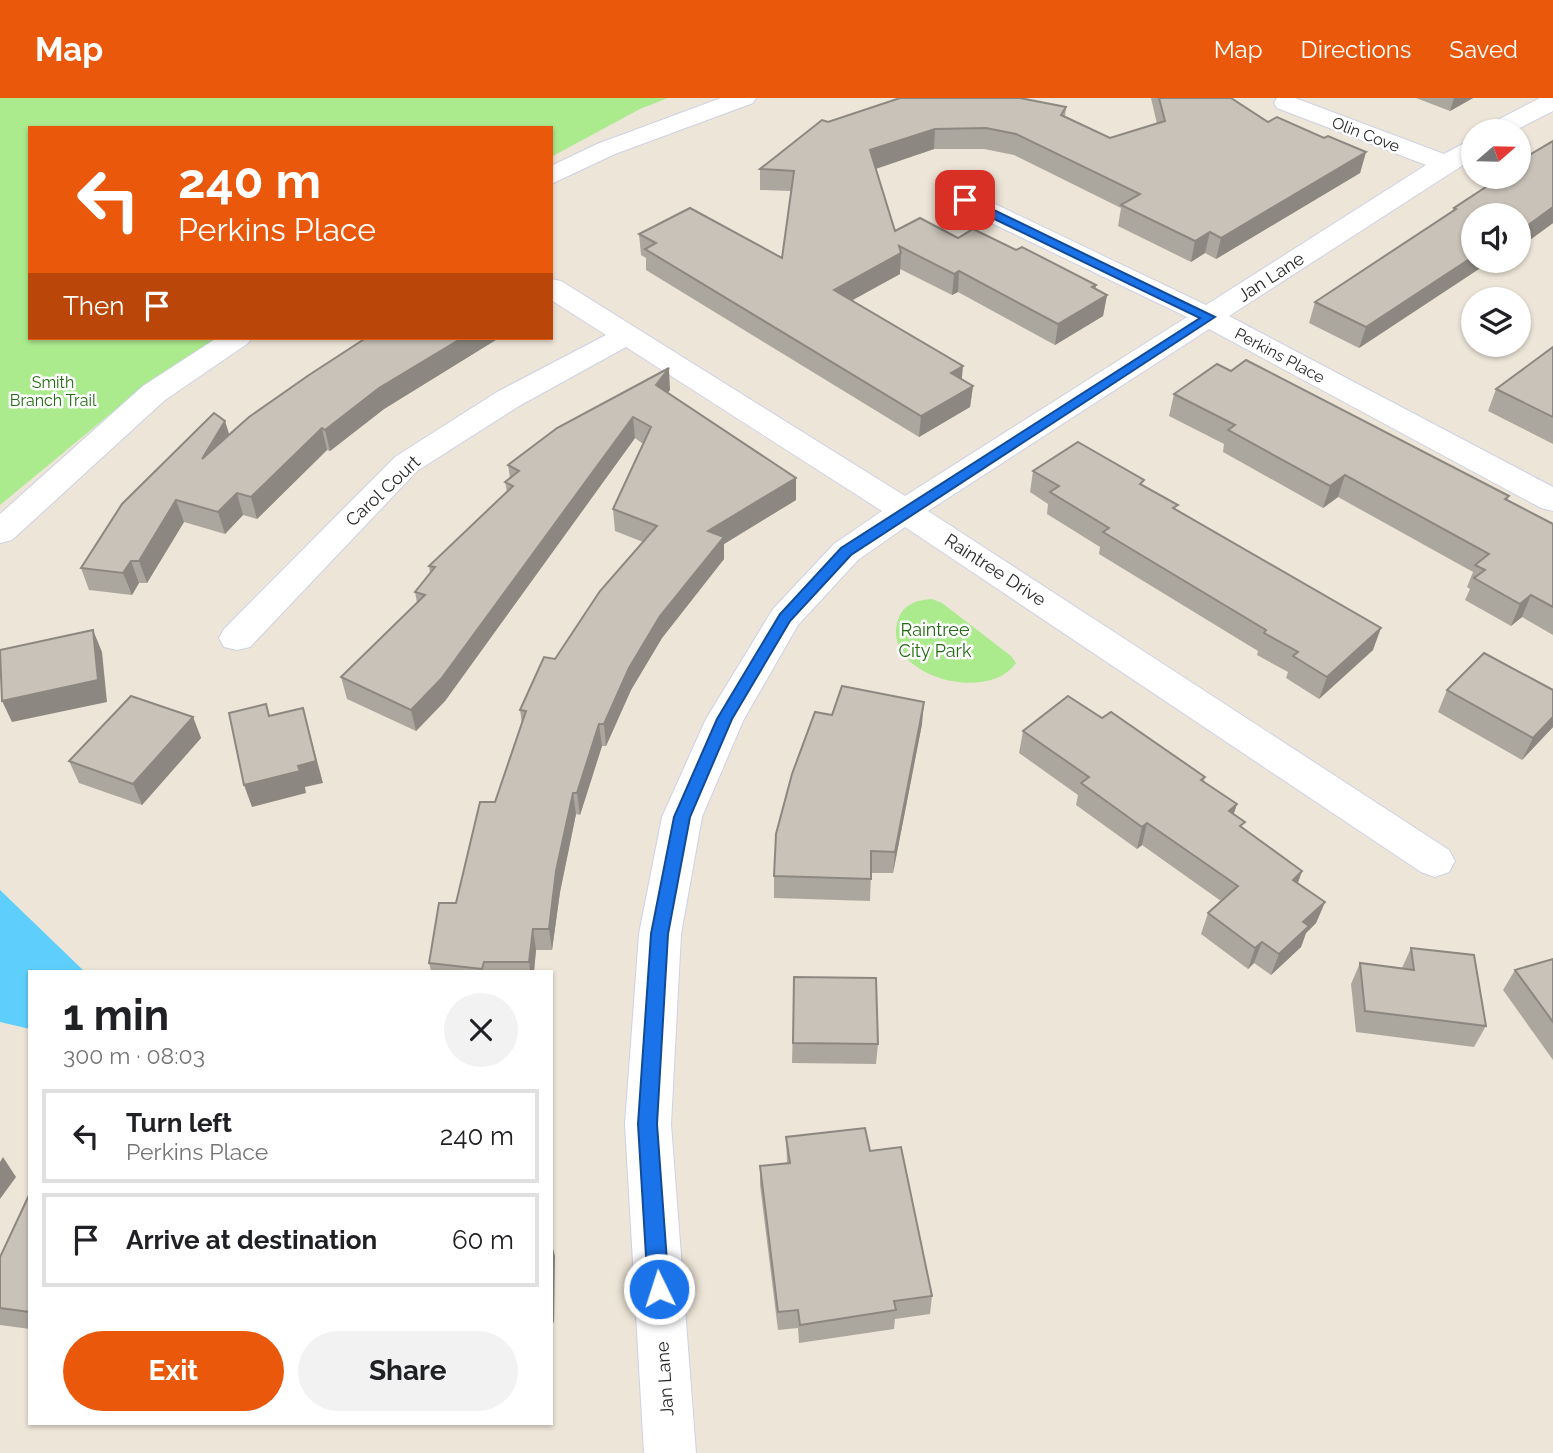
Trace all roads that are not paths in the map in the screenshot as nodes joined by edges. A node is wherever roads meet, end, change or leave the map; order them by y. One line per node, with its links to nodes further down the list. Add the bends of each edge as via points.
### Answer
1 (744, 98): 6 (street, via 606,149)
2 (1553, 102): 4 (street)
3 (1286, 103): 5 (street, Olin Cove)
4 (1520, 119)
5 (1460, 155): 9 (street, Jan Lane)
6 (553, 175)
7 (965, 200): 9 (street, Perkins Place)
8 (553, 288): 10 (street, Raintree Drive)
9 (1209, 317): 12 (street, Perkins Place); 13 (street, Jan Lane)
10 (626, 335): 13 (street, Raintree Drive); 15 (street, Carol Court, via 508,399 406,464)
11 (234, 340): 14 (street, via 154,393)
12 (1553, 500)
13 (905, 511): 16 (street, Raintree Drive); 17 (street, Jan Lane, via 846,552 785,617 725,719 682,817 660,934 648,1124)
14 (0, 532)
15 (237, 638)
16 (1435, 861)
17 (670, 1453)

